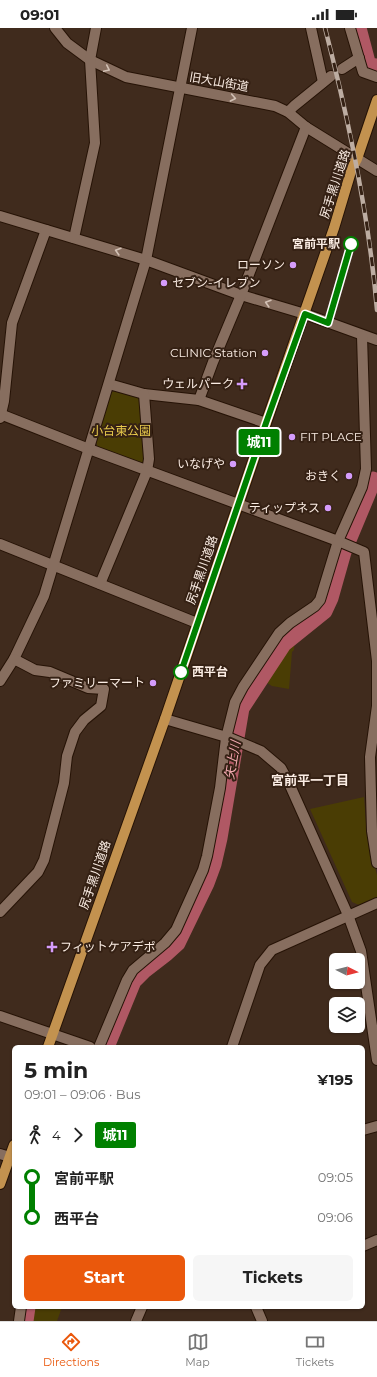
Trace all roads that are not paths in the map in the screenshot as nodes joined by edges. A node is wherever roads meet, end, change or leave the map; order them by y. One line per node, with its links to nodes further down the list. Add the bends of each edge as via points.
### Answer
1 (55, 28): 7 (street, 旧大山街道, via 67,43)
2 (96, 28): 7 (street)
3 (192, 28): 10 (street)
4 (312, 28): 12 (street, via 327,79)
5 (350, 28): 6 (street)
6 (359, 58): 8 (street); 9 (street, via 363,72)
7 (90, 60): 10 (street, 旧大山街道, one-way to 10, via 126,77); 18 (street, via 95,143)
8 (342, 69)
9 (377, 76)
10 (180, 88): 12 (street, 旧大山街道, one-way to 12, via 275,106); 19 (street)
11 (377, 100): 14 (main road, 尻手黒川道路)
12 (288, 112): 13 (street, 旧大山街道)
13 (306, 127): 14 (street, 旧大山街道); 20 (street)
14 (357, 159): 15 (street, 旧大山街道); 21 (main road, 尻手黒川道路)
15 (377, 171)
16 (0, 216): 17 (street)
17 (46, 230): 18 (street); 27 (street, via 12,323 4,401)
18 (74, 238): 19 (street, one-way to 18)
19 (146, 260): 20 (street); 24 (street)
20 (241, 295): 21 (street, one-way to 20); 26 (street)
21 (305, 314): 22 (street); 28 (main road, 尻手黒川道路)
22 (362, 336): 23 (street); 33 (street, via 366,469)
23 (377, 340)
24 (109, 384): 25 (street); 29 (street)
25 (144, 394): 26 (street); 30 (street, via 149,459)
26 (199, 400): 28 (street)
27 (0, 416): 29 (street)
28 (266, 423): 31 (main road, 尻手黒川道路)
29 (89, 449): 30 (street); 34 (street)
30 (147, 471): 31 (street); 35 (street)
31 (238, 505): 33 (street); 36 (main road, 尻手黒川道路)
32 (0, 544): 34 (street)
33 (344, 544): 40 (street, via 320,600 279,634 243,687 235,702); 41 (street, via 364,552 376,662 377,706 370,758)
34 (54, 565): 35 (street); 37 (street, via 44,596)
35 (100, 584): 36 (street)
36 (198, 623): 39 (main road, 尻手黒川道路)
37 (14, 659): 38 (street); 44 (street, via 35,670 50,672 88,688 104,689 100,706 75,732 67,756 60,803 44,860 38,872)
38 (2, 674)
39 (165, 719): 40 (street); 47 (main road, 尻手黒川道路)
40 (228, 738): 45 (street, via 261,751 280,768); 50 (street, via 203,870 176,930 133,970 127,980)
41 (374, 796): 42 (street, via 372,831)
42 (377, 863)
43 (377, 903): 45 (street)
44 (0, 912)
45 (348, 915): 51 (street, via 272,950 260,964); 52 (street, via 361,951)
46 (0, 1016): 47 (street)
47 (52, 1034): 48 (main road, 尻手黒川道路); 49 (street)
48 (49, 1045)
49 (84, 1045)
50 (100, 1045)
51 (233, 1045)
52 (377, 1060)
53 (377, 1126): 54 (street)
54 (365, 1129)
55 (12, 1147): 56 (main road)
56 (5, 1155): 57 (main road)
57 (0, 1184)
58 (377, 1240): 59 (street)
59 (365, 1245)
60 (21, 1309): 63 (street)
61 (141, 1309): 64 (street)
62 (257, 1309): 65 (street)
63 (19, 1321)
64 (136, 1321)
65 (262, 1321)

